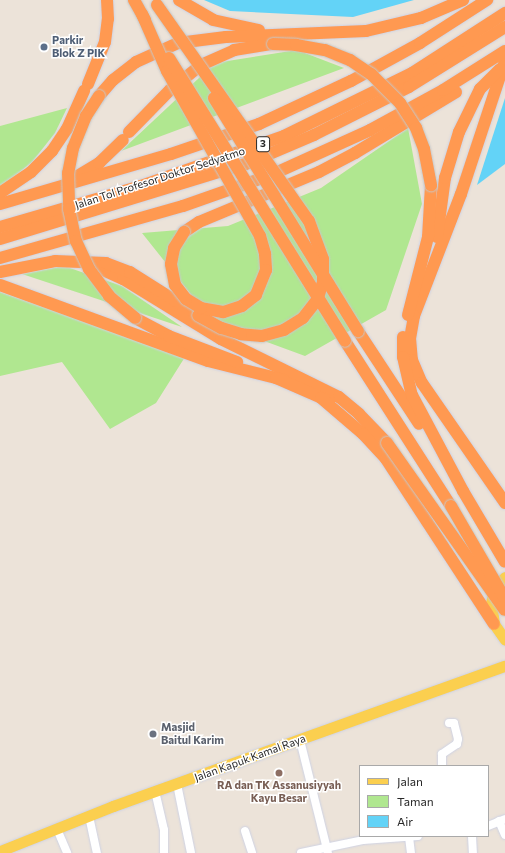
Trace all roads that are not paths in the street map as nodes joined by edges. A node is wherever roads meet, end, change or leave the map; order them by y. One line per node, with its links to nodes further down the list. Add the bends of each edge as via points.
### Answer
1 (107, 0): 14 (highway, via 106,42 67,129 52,151 31,172)
2 (134, 0): 8 (highway, bridge)
3 (179, 0): 10 (highway, via 203,16 234,27)
4 (463, 0): 10 (highway, via 403,24)
5 (487, 0): 13 (highway, Jalan Tol Profesor Doktor Sedyatmo / 3, via 420,43 301,106 259,124 171,154)
6 (155, 2): 19 (highway, bridge, via 309,221 324,259 323,282 317,300 303,318 284,330 262,336 221,328 120,267 98,261); 26 (highway, bridge, via 358,331)
7 (505, 13): 16 (highway, Jalan Tol Profesor Doktor Sedyatmo / 3, via 412,72 284,136 141,186)
8 (142, 14): 12 (highway, bridge, via 167,71 260,236 266,254 266,270 256,295 242,306 223,312 201,308 186,299 176,285 171,264 174,248 184,232 199,222 297,182 355,153); 30 (highway, bridge, via 451,506)
9 (505, 26): 17 (highway, Jalan Tol Profesor Doktor Sedyatmo / 3, via 409,87 314,135 246,164)
10 (331, 34): 23 (highway, bridge, via 226,37 178,43 136,62 113,80 99,96 82,125 71,157 68,209 76,241 89,269 109,296 135,318 169,336)
11 (505, 51): 18 (highway, via 443,90 370,130 270,175 183,206)
12 (504, 63): 22 (highway, via 480,89 459,132 445,178 437,238); 27 (highway, via 461,194 414,316 410,348 415,369 425,389)
13 (54, 189): 15 (highway, Jalan Tol Profesor Doktor Sedyatmo / 3); 22 (highway, bridge, via 99,163 170,90 201,65 234,50 273,44 318,48 350,60 371,74 400,103 416,128 424,149 431,185 428,237)
14 (0, 193)
15 (0, 204)
16 (0, 227)
17 (0, 239)
18 (0, 258)
19 (81, 260): 20 (highway, via 49,262); 23 (highway, via 112,273)
20 (0, 272)
21 (0, 285): 23 (highway, via 214,362)
22 (404, 331): 26 (highway, via 402,357 412,395)
23 (284, 375): 24 (highway); 25 (highway, via 339,397 360,414)
24 (321, 398): 25 (highway, via 335,403); 32 (highway, via 363,434 386,459)
25 (383, 439): 31 (highway, bridge)
26 (465, 495): 28 (highway)
27 (505, 503)
28 (505, 562)
29 (505, 577): 32 (main road, via 492,594)
30 (505, 598)
31 (505, 610)
32 (494, 624): 33 (main road)
33 (505, 640)
34 (504, 665): 36 (main road, Jalan Kapuk Kamal Raya)
35 (449, 723): 37 (street, via 454,724 458,739 457,744 442,754)
36 (300, 740): 38 (main road, Jalan Kapuk Kamal Raya); 49 (street)
37 (442, 765)
38 (177, 784): 39 (main road, Jalan Kapuk Kamal Raya); 54 (street)
39 (155, 791): 40 (main road, Jalan Kapuk Kamal Raya); 53 (street, via 164,830)
40 (89, 816): 43 (main road, Jalan Kapuk Kamal Raya); 52 (street)
41 (502, 820): 42 (street); 45 (street)
42 (489, 826)
43 (56, 829): 50 (main road, Jalan Kapuk Kamal Raya); 51 (street)
44 (245, 831): 55 (street)
45 (505, 835)
46 (401, 837): 49 (street, via 363,840)
47 (414, 837): 57 (street)
48 (472, 837): 58 (street)
49 (326, 850): 56 (street)
50 (0, 851)
51 (67, 853)
52 (97, 853)
53 (164, 853)
54 (191, 853)
55 (252, 853)
56 (301, 853)
57 (411, 853)
58 (473, 853)

